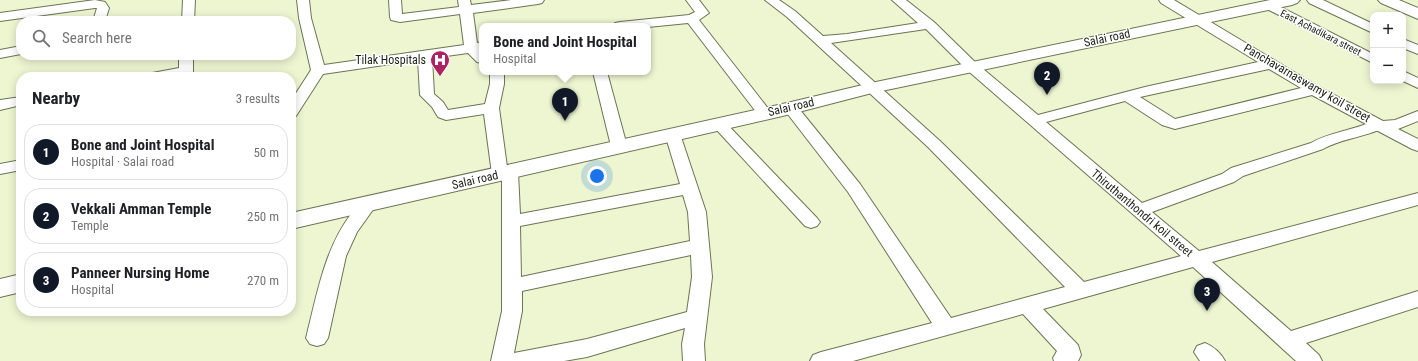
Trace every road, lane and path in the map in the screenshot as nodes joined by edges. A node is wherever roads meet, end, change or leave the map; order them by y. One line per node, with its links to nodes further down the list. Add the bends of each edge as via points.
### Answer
1 (188, 0): 16 (street)
2 (303, 0): 33 (street)
3 (395, 0): 12 (street, via 396,18)
4 (541, 0): 12 (street)
5 (692, 0): 17 (street, via 703,13)
6 (771, 0): 22 (street)
7 (898, 0): 20 (street, Thiruthanthondri koil street)
8 (1165, 0): 18 (street, Panchavarnaswamy koil street)
9 (1313, 0): 21 (street)
10 (1386, 0): 13 (main road)
11 (1277, 2): 18 (main road, Salai road); 29 (street, East Achadikara street)
12 (465, 5): 24 (street)
13 (1418, 14)
14 (0, 16): 15 (street, via 95,4 102,5)
15 (101, 16)
16 (188, 16)
17 (692, 19): 19 (street); 47 (street, via 700,33)
18 (1198, 19): 31 (street, Panchavarnaswamy koil street); 32 (main road, Salai road)
19 (651, 23)
20 (928, 25): 22 (street); 32 (street, Thiruthanthondri koil street)
21 (1370, 28)
22 (820, 40): 39 (street)
23 (1406, 44): 25 (street)
24 (477, 47): 28 (street)
25 (1418, 50)
26 (16, 51): 27 (street)
27 (0, 54)
28 (425, 54): 33 (street); 45 (street, via 427,95 443,114)
29 (1370, 57)
30 (186, 60): 34 (street)
31 (1270, 64): 40 (street, Panchavarnaswamy koil street); 41 (street)
32 (971, 66): 39 (main road, Salai road); 49 (street, Thiruthanthondri koil street)
33 (318, 70): 44 (street)
34 (186, 72)
35 (497, 75): 45 (street)
36 (601, 75): 53 (street)
37 (1406, 77): 38 (street)
38 (1418, 84)
39 (871, 88): 46 (main road, Salai road); 70 (street, via 934,144)
40 (1314, 90): 41 (street, via 1175,124 1167,122); 51 (street, Panchavarnaswamy koil street)
41 (1128, 96): 49 (street)
42 (16, 102): 43 (street)
43 (0, 105)
44 (296, 105)
45 (491, 108): 57 (street)
46 (791, 108): 47 (main road, Salai road); 74 (street, via 854,188)
47 (764, 114): 50 (main road, Salai road)
48 (1418, 116): 51 (street, via 1398,124)
49 (1034, 121): 61 (street, Thiruthanthondri koil street)
50 (720, 124): 52 (main road, Salai road); 64 (street)
51 (1383, 126): 54 (street, Panchavarnaswamy koil street); 61 (street, via 1327,140 1317,146 1237,172 1228,178)
52 (674, 134): 53 (main road, Salai road); 58 (street)
53 (619, 146): 57 (main road, Salai road)
54 (1418, 146)
55 (16, 166): 56 (street)
56 (0, 169)
57 (505, 173): 60 (main road, Salai road); 63 (street)
58 (690, 188): 63 (street); 65 (street, via 697,212)
59 (1418, 199): 66 (street)
60 (368, 204): 62 (main road, Salai road); 75 (street, via 350,230 337,256)
61 (1139, 210): 66 (street, Thiruthanthondri koil street)
62 (296, 221)
63 (511, 222): 68 (street)
64 (811, 222)
65 (700, 246): 68 (street); 73 (street, via 702,277)
66 (1197, 260): 70 (street); 76 (street, Thiruthanthondri koil street)
67 (16, 284): 69 (main road)
68 (512, 286): 77 (street, via 512,311)
69 (0, 288)
70 (1082, 291): 72 (street)
71 (1418, 299): 76 (street)
72 (1028, 306): 74 (street); 81 (street, via 1070,351 1064,358)
73 (697, 317): 78 (street, via 588,348); 79 (street, via 693,344)
74 (946, 327): 80 (street)
75 (317, 338)
76 (1287, 341): 82 (street, Thiruthanthondri koil street)
77 (502, 361)
78 (517, 361)
79 (694, 361)
80 (821, 361)
81 (1065, 361)
82 (1311, 361)

